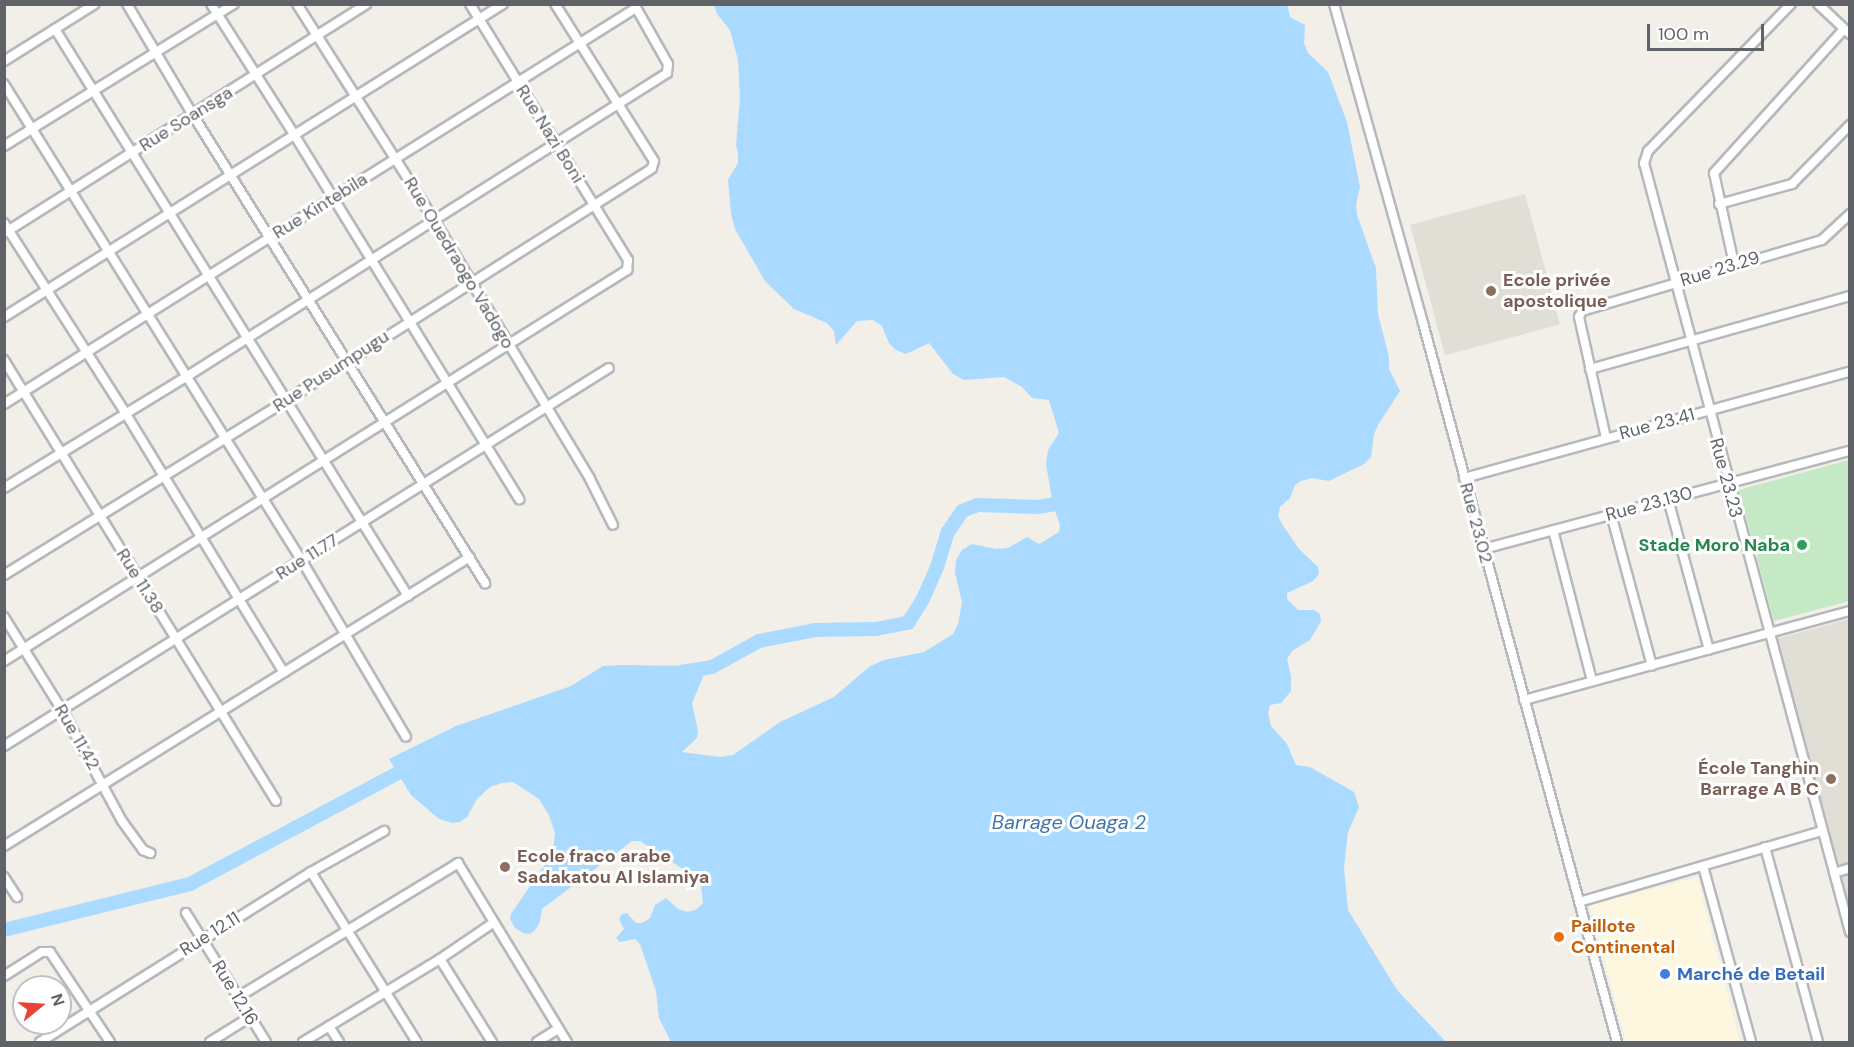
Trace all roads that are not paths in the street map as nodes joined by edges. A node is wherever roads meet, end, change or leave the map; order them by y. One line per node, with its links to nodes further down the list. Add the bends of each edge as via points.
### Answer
1 (95, 4): 16 (street)
2 (127, 4): 20 (street)
3 (211, 4): 14 (street)
4 (234, 4): 14 (street)
5 (297, 4): 18 (street, Rue Ouedraogo Vadogo)
6 (366, 4): 18 (street, Rue Soansga)
7 (470, 4): 15 (street, Rue Nazi Boni)
8 (503, 4): 15 (street)
9 (555, 4): 19 (street)
10 (1334, 4): 83 (street, Rue 23.02)
11 (1791, 4): 51 (street, Rue 23.23, via 1645,156 1644,169)
12 (1818, 4): 17 (street)
13 (635, 6): 19 (street, Rue Kintebila); 27 (street, via 669,69)
14 (217, 15): 20 (street); 22 (street)
15 (479, 19): 23 (street, Rue Nazi Boni); 26 (street)
16 (55, 29): 21 (street); 25 (street)
17 (1847, 32): 40 (street, via 1715,170)
18 (318, 35): 22 (street, Rue Soansga); 26 (street, Rue Ouedraogo Vadogo)
19 (579, 45): 23 (street, Rue Kintebila); 27 (street)
20 (155, 53): 25 (street); 28 (street)
21 (4, 61)
22 (255, 75): 28 (street, Rue Soansga); 31 (street)
23 (518, 83): 32 (street, Rue Nazi Boni); 35 (street, Rue Kintebila)
24 (4, 84): 30 (street)
25 (94, 90): 30 (street); 34 (street)
26 (356, 98): 31 (street); 35 (street, Rue Ouedraogo Vadogo)
27 (617, 105): 32 (street); 39 (street, Rue Pusumpugu, via 654,163 652,168)
28 (193, 115): 34 (street, Rue Soansga); 36 (street)
29 (1850, 125): 40 (street, via 1792,184)
30 (32, 129): 33 (street); 37 (street)
31 (295, 136): 36 (street); 38 (street)
32 (556, 143): 39 (street, Rue Nazi Boni); 43 (street)
33 (4, 146)
34 (133, 152): 37 (street, Rue Soansga); 41 (street)
35 (396, 159): 38 (street, Rue Kintebila); 43 (street, Rue Ouedraogo Vadogo)
36 (232, 176): 41 (street); 45 (street)
37 (70, 192): 44 (street, Rue Soansga); 46 (street)
38 (333, 198): 45 (street, Rue Kintebila); 47 (street)
39 (592, 203): 50 (street, Rue Pusumpugu); 60 (street, Rue Nazi Boni, via 629,264 627,270)
40 (1719, 204): 48 (street)
41 (171, 214): 46 (street); 49 (street)
42 (1850, 214): 48 (street, Rue 23.29, via 1822,240)
43 (434, 220): 47 (street); 50 (street, Rue Ouedraogo Vadogo)
44 (6, 228): 52 (street)
45 (271, 237): 49 (street, Rue Kintebila); 54 (street)
46 (109, 253): 52 (street); 55 (street)
47 (372, 260): 54 (street); 57 (street)
48 (1734, 264): 51 (street, Rue 23.29)
49 (210, 275): 55 (street, Rue Kintebila); 58 (street)
50 (471, 282): 57 (street, Rue Pusumpugu); 60 (street, Rue Ouedraogo Vadogo)
51 (1675, 282): 59 (street, Rue 23.23); 65 (street, Rue 23.29, via 1582,311 1579,317)
52 (47, 291): 56 (street); 61 (street)
53 (1850, 297): 59 (street)
54 (310, 299): 58 (street); 62 (street)
55 (147, 315): 61 (street, Rue Kintebila); 67 (street)
56 (4, 317)
57 (409, 320): 62 (street, Rue Pusumpugu); 68 (street)
58 (249, 338): 67 (street); 70 (street)
59 (1690, 341): 65 (street); 73 (street, Rue 23.23)
60 (508, 344): 68 (street); 72 (street, Rue Ouedraogo Vadogo)
61 (87, 352): 69 (street, Rue Kintebila); 74 (street)
62 (348, 359): 70 (street, Rue Pusumpugu); 75 (street)
63 (4, 360): 69 (street, Rue 11.38)
64 (609, 368): 72 (street, Rue 11.77)
65 (1590, 369): 77 (street)
66 (1850, 372): 73 (street, Rue 23.41)
67 (186, 377): 74 (street); 76 (street)
68 (447, 382): 75 (street); 78 (street)
69 (24, 392): 71 (street, Rue Kintebila); 80 (street, Rue 11.38)
70 (287, 400): 76 (street, Rue Pusumpugu); 81 (street)
71 (4, 404)
72 (547, 407): 78 (street, Rue 11.77); 93 (street, Rue Ouedraogo Vadogo)
73 (1708, 411): 77 (street, Rue 23.41); 85 (street, Rue 23.23)
74 (126, 414): 80 (street); 82 (street)
75 (387, 422): 81 (street); 84 (street)
76 (226, 438): 82 (street, Rue Pusumpugu); 88 (street)
77 (1606, 438): 83 (street, Rue 23.41)
78 (487, 445): 84 (street, Rue 11.77); 89 (street)
79 (1850, 451): 85 (street, Rue 23.130)
80 (62, 453): 86 (street); 91 (street, Rue 11.38)
81 (324, 461): 88 (street); 92 (street)
82 (164, 476): 91 (street, Rue Pusumpugu); 95 (street)
83 (1464, 478): 96 (street, Rue 23.02)
84 (426, 484): 92 (street, Rue 11.77); 97 (street)
85 (1728, 484): 87 (street, Rue 23.130); 106 (street, Rue 23.23)
86 (4, 488)
87 (1668, 499): 90 (street, Rue 23.130); 110 (street)
88 (263, 500): 95 (street); 98 (street)
89 (519, 500)
90 (1611, 514): 94 (street, Rue 23.130); 112 (street)
91 (100, 516): 99 (street, Rue Pusumpugu); 100 (street, Rue 11.38)
92 (363, 523): 98 (street, Rue 11.77); 102 (street)
93 (614, 525)
94 (1553, 530): 96 (street, Rue 23.130); 114 (street)
95 (201, 538): 100 (street); 103 (street)
96 (1483, 549): 115 (street, Rue 23.02)
97 (470, 557): 101 (street); 102 (street)
98 (302, 561): 103 (street, Rue 11.77); 107 (street)
99 (4, 575)
100 (137, 578): 108 (street, Rue 11.38); 109 (street)
101 (485, 583)
102 (408, 596): 107 (street)
103 (238, 600): 108 (street, Rue 11.77); 113 (street)
104 (1850, 611): 106 (street)
105 (4, 617): 109 (street, Rue 11.42)
106 (1769, 633): 110 (street); 123 (street, Rue 23.23)
107 (347, 635): 113 (street); 118 (street)
108 (176, 639): 116 (street, Rue 11.77); 117 (street, Rue 11.38)
109 (25, 648): 111 (street); 116 (street, Rue 11.42)
110 (1709, 650): 112 (street)
111 (4, 661)
112 (1652, 666): 114 (street)
113 (284, 673): 117 (street)
114 (1592, 681): 115 (street)
115 (1524, 700): 133 (street, Rue 23.02)
116 (62, 710): 119 (street, Rue 11.77); 120 (street, Rue 11.42)
117 (220, 711): 120 (street); 121 (street, Rue 11.38)
118 (406, 737)
119 (4, 746)
120 (104, 784): 124 (street); 126 (street, Rue 11.42, via 122,822 143,850)
121 (276, 801)
122 (384, 831): 129 (street, Rue 12.11)
123 (1822, 831): 125 (street); 130 (street, Rue 23.23)
124 (4, 846)
125 (1765, 847): 127 (street); 159 (street)
126 (150, 853)
127 (1702, 866): 133 (street); 158 (street)
128 (1850, 868): 130 (street)
129 (311, 872): 136 (street); 138 (street, Rue 12.11)
130 (1834, 873): 137 (street, Rue 23.23)
131 (4, 877): 132 (street)
132 (17, 897)
133 (1579, 902): 157 (street, Rue 23.02)
134 (186, 913): 138 (street, Rue 12.16)
135 (493, 923): 136 (street, via 456,863); 139 (street); 146 (street)
136 (347, 931): 141 (street); 142 (street)
137 (1850, 932)
138 (202, 939): 142 (street, Rue 12.16); 143 (street, Rue 12.11)
139 (440, 959): 141 (street); 154 (street)
140 (4, 976): 143 (street, via 42,952 50,952)
141 (385, 991): 145 (street); 153 (street)
142 (238, 998): 144 (street, Rue 12.16)
143 (91, 1011): 147 (street, Rue 12.11); 148 (street)
144 (250, 1017): 149 (street); 150 (street, Rue 12.16)
145 (329, 1026): 151 (street); 152 (street)
146 (558, 1029): 155 (street); 156 (street)
147 (40, 1042)
148 (110, 1042)
149 (210, 1042)
150 (266, 1042)
151 (303, 1042)
152 (339, 1042)
153 (417, 1042)
154 (492, 1042)
155 (537, 1042)
156 (567, 1042)
157 (1617, 1042)
158 (1751, 1042)
159 (1818, 1042)

